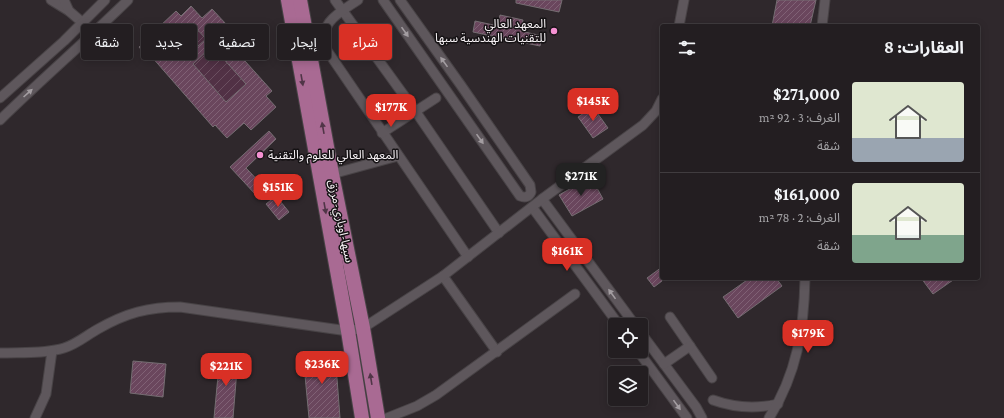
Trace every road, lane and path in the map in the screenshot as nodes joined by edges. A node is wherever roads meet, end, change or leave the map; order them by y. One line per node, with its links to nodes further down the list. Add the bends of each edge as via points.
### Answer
1 (51, 0): 14 (street)
2 (64, 0): 14 (street)
3 (105, 0): 15 (street)
4 (128, 0): 24 (street, one-way to 4)
5 (288, 0): 39 (highway, سبها-اوباري-مرزق, one-way to 39)
6 (300, 0): 27 (highway, سبها-اوباري-مرزق, one-way to 6)
7 (336, 0): 13 (street)
8 (358, 0): 13 (street)
9 (383, 0): 19 (street, one-way to 19)
10 (400, 0): 18 (street, one-way to 10)
11 (684, 0): 16 (street)
12 (826, 0): 17 (street)
13 (342, 10): 23 (street); 25 (street, via 326,26 326,49)
14 (69, 11): 15 (street)
15 (83, 23): 20 (street)
16 (679, 24)
17 (822, 24)
18 (460, 84): 19 (street); 19 (street, one-way to 18, via 520,196 529,196 531,188)
19 (447, 92)
20 (0, 98)
21 (436, 98): 23 (street)
22 (660, 103): 28 (street, via 643,125)
23 (416, 112): 25 (street); 30 (street)
24 (0, 120)
25 (382, 133): 26 (street)
26 (398, 156): 27 (street); 31 (street)
27 (332, 174): 38 (highway, سبها-اوباري-مرزق)
28 (542, 199): 29 (street); 37 (street, one-way to 28)
29 (532, 207): 30 (street); 36 (street)
30 (499, 233): 31 (street)
31 (468, 257): 32 (street)
32 (443, 276): 38 (street); 43 (street)
33 (805, 280): 51 (street, via 800,344 791,376)
34 (575, 294): 43 (street)
35 (670, 317): 41 (street)
36 (614, 318)
37 (630, 318)
38 (363, 328): 39 (street); 54 (highway, سبها-اوباري-مرزق, one-way to 38)
39 (348, 331): 42 (street, via 163,307 129,313 78,342); 53 (highway, سبها-اوباري-مرزق)
40 (648, 342): 46 (street)
41 (690, 346): 46 (street); 48 (street)
42 (52, 351): 44 (street); 52 (street, via 46,394)
43 (497, 352): 55 (street, via 430,399)
44 (0, 353)
45 (643, 358): 49 (street)
46 (664, 364): 47 (street)
47 (674, 377): 49 (street); 57 (street)
48 (712, 378)
49 (663, 385): 56 (street, one-way to 56)
50 (713, 400): 51 (street, via 745,408)
51 (778, 404): 58 (street)
52 (35, 418)
53 (362, 418)
54 (378, 418)
55 (388, 418)
56 (686, 418)
57 (702, 418)
58 (769, 418)

